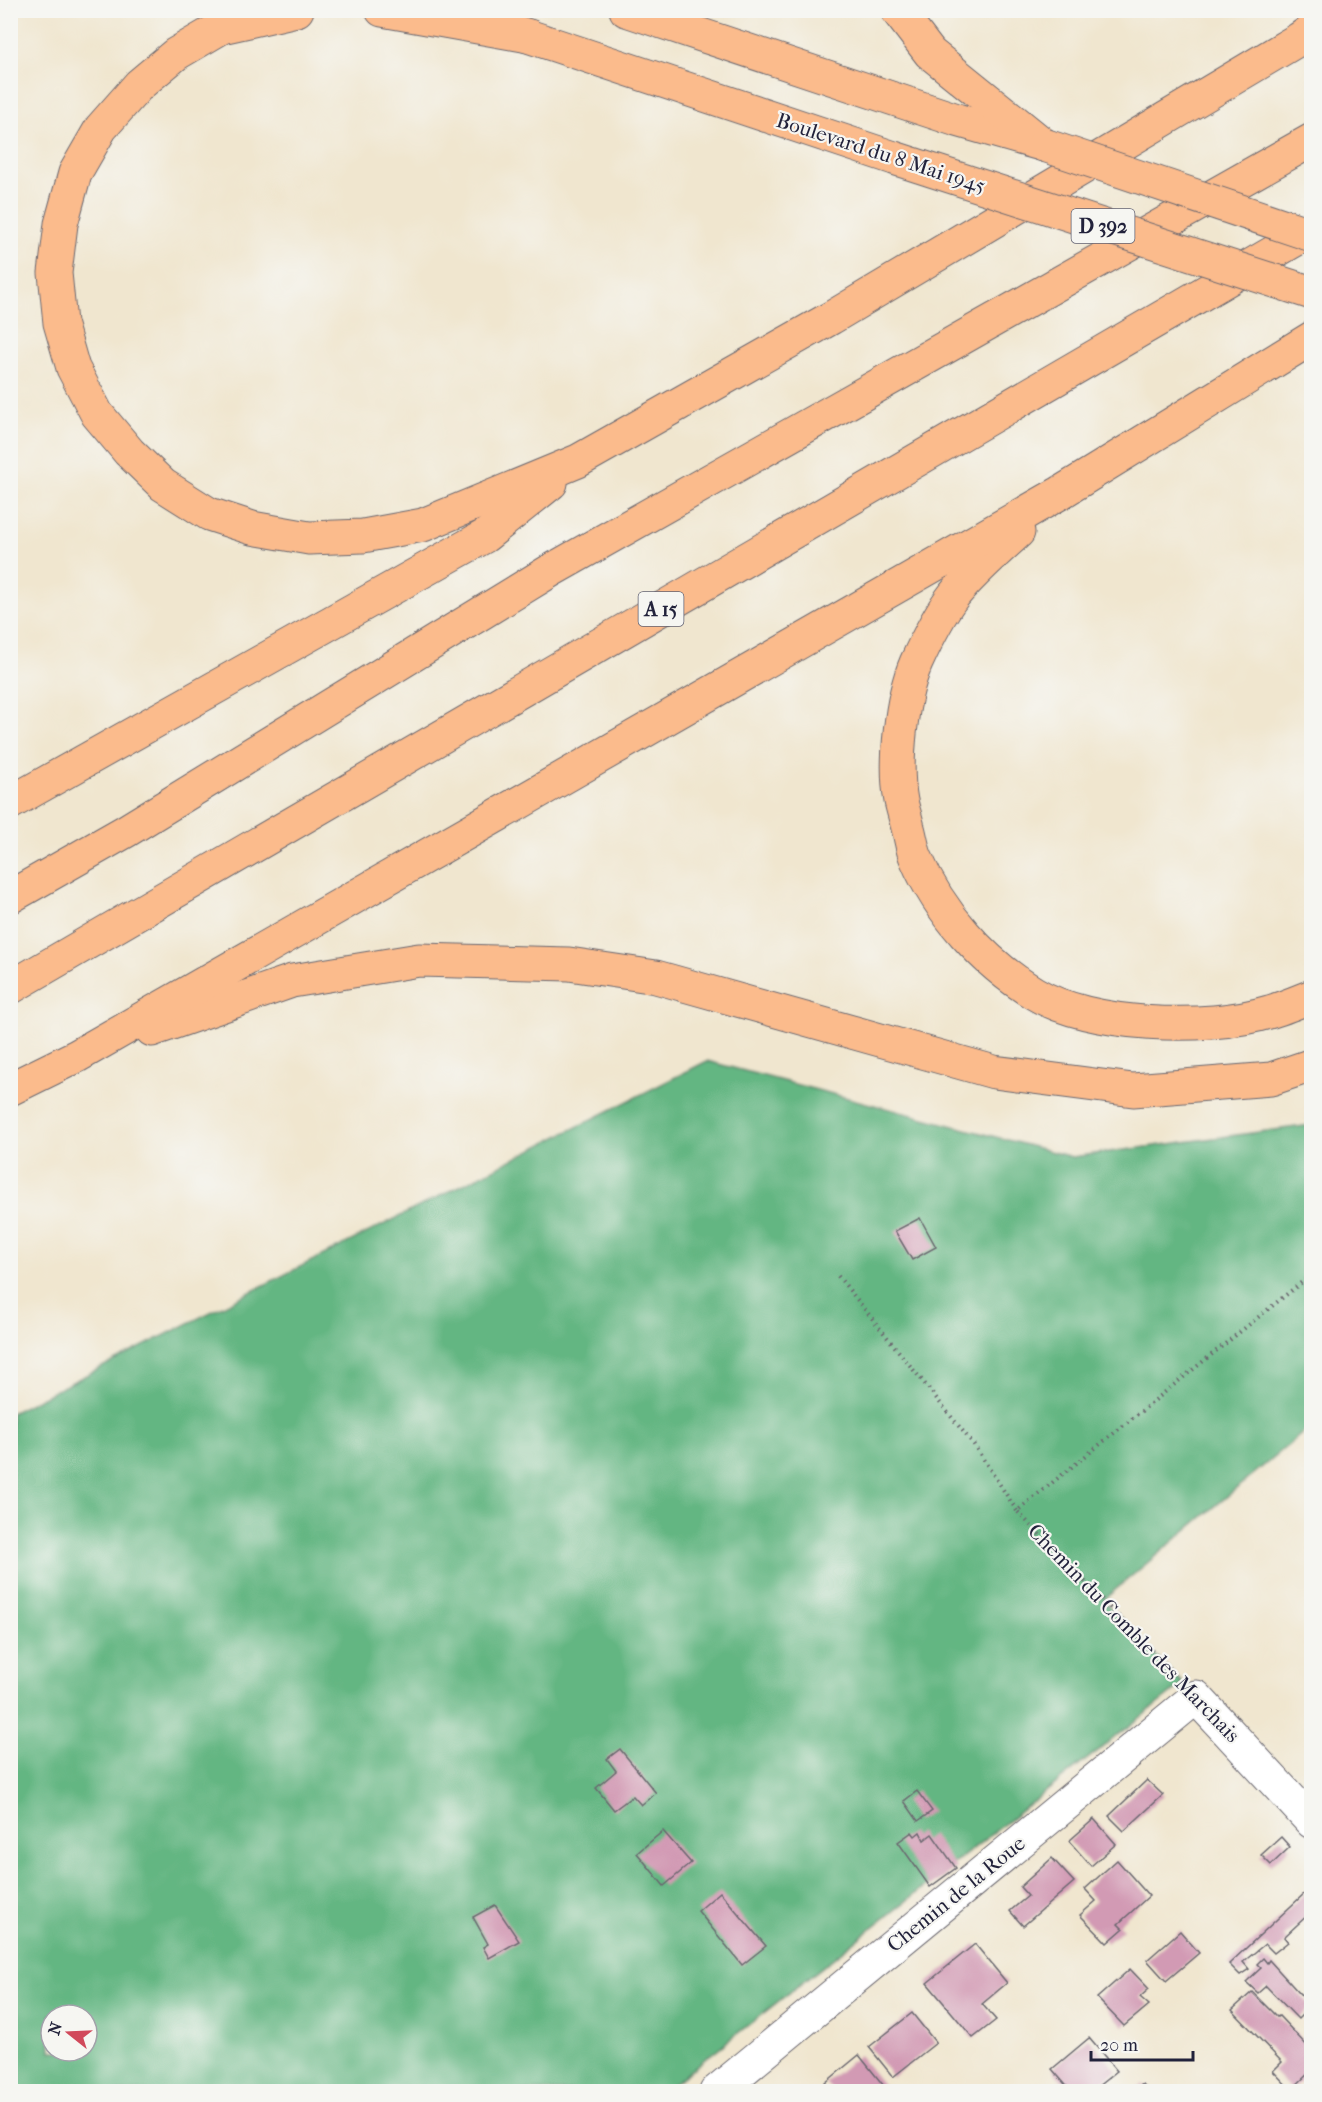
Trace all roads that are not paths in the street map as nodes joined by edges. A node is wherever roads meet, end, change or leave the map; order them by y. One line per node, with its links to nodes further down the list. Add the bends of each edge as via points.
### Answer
1 (297, 10): 14 (main road, via 222,27 176,54 139,86 101,128 75,173 61,224 55,273 60,323 73,368 97,414 164,485 209,514 252,528 309,538 363,536 423,525)
2 (382, 10): 7 (main road)
3 (451, 10): 7 (main road, Boulevard du 8 Mai 1945 / D 392)
4 (626, 10): 9 (main road)
5 (897, 10): 9 (main road, via 930,53)
6 (1307, 34): 14 (main road, via 831,318)
7 (529, 36): 12 (main road, Boulevard du 8 Mai 1945 / D 392, bridge)
8 (1311, 140): 17 (main road, via 550,571 136,825)
9 (1044, 145): 11 (main road, bridge)
10 (1311, 230): 18 (main road, A 15)
11 (1311, 236)
12 (1311, 293)
13 (1311, 338): 15 (main road)
14 (578, 461): 16 (main road, via 485,536)
15 (1060, 493): 19 (main road, via 953,597 916,664 905,702 898,764 901,800 916,858 948,916 988,959 1035,993 1070,1008 1156,1023 1210,1023 1268,1013); 20 (main road)
16 (10, 803)
17 (10, 897)
18 (10, 988)
19 (1311, 996)
20 (76, 1056): 21 (main road, via 292,981 419,960 569,964 656,977 994,1072 1133,1090 1271,1079); 22 (main road)
21 (1311, 1065)
22 (10, 1089)
23 (1196, 1697): 24 (street, Chemin du Comble des Marchais); 25 (street, Chemin de la Roue)
24 (1311, 1822)
25 (716, 2091)

